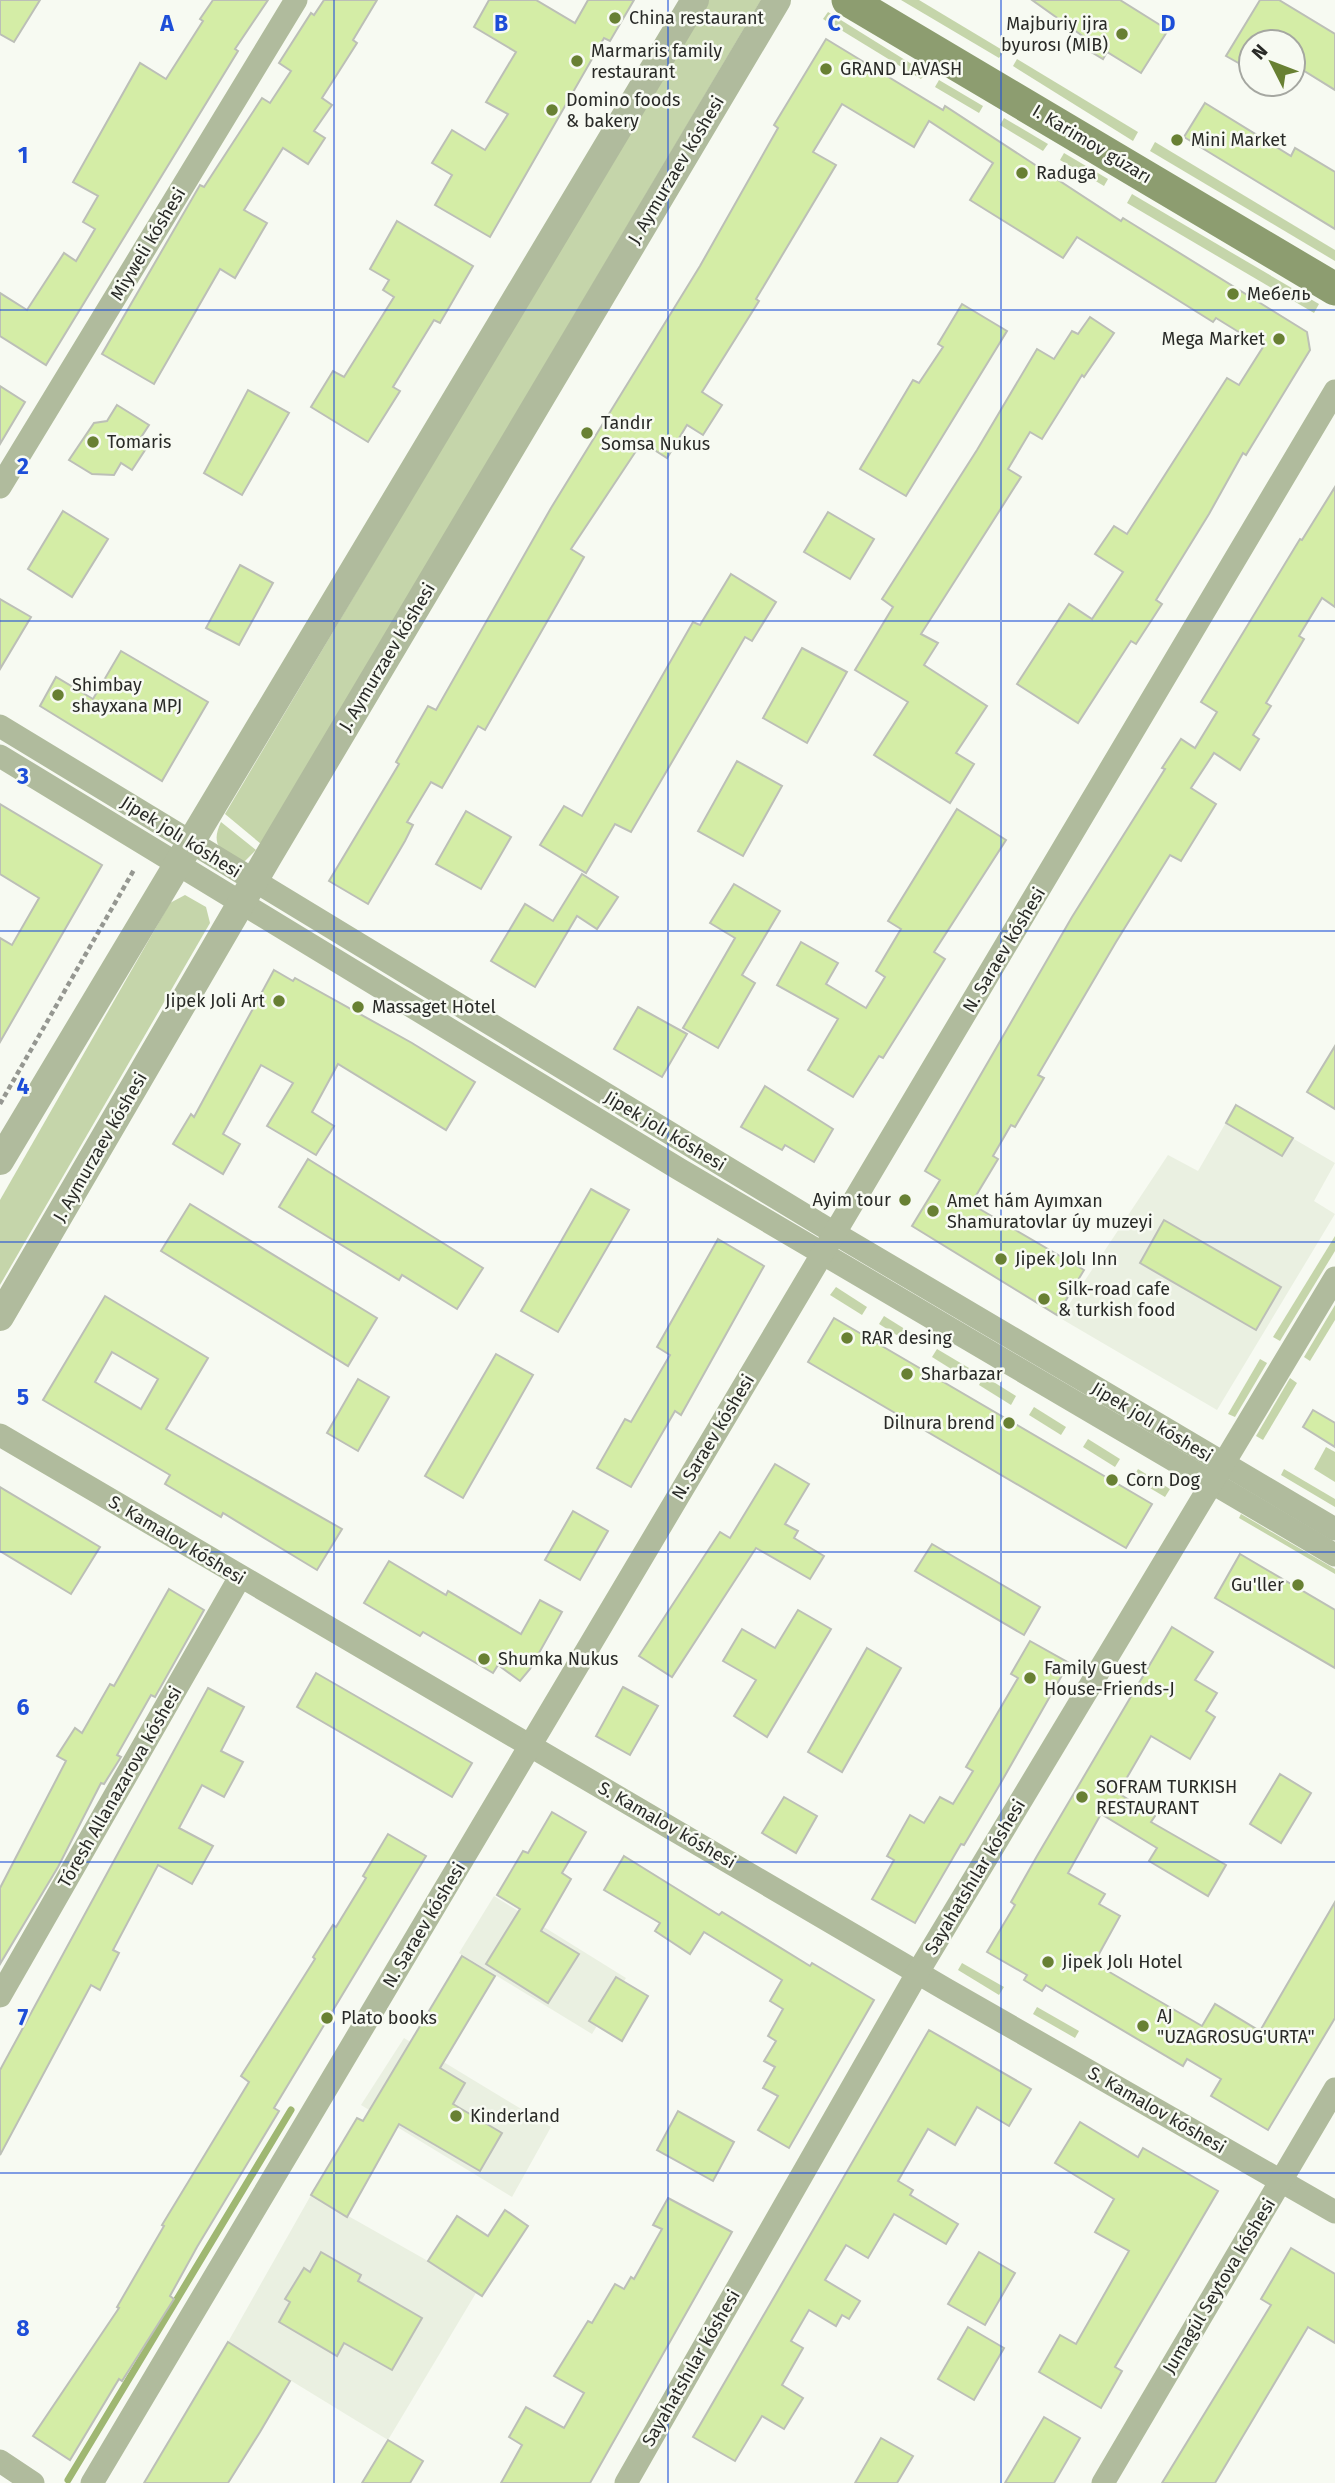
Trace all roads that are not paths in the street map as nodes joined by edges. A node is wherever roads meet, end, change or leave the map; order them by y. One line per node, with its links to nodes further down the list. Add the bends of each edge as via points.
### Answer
1 (296, 0): 7 (street, Miyweli kóshesi)
2 (695, 0): 10 (street)
3 (777, 0): 11 (street, J. Aymurzaev kóshesi)
4 (848, 0): 5 (main road, I. Karimov gúzarı)
5 (1335, 289)
6 (1335, 391): 13 (street, N. Saraev kóshesi)
7 (0, 487)
8 (0, 726): 10 (street, Jipek jolı kóshesi)
9 (0, 756): 10 (street, Jipek jolı kóshesi)
10 (183, 852): 11 (street, Jipek jolı kóshesi); 12 (street)
11 (247, 894): 13 (street, Jipek jolı kóshesi); 15 (street, J. Aymurzaev kóshesi)
12 (0, 1161)
13 (830, 1244): 17 (street, Jipek jolı kóshesi); 21 (street, N. Saraev kóshesi)
14 (1335, 1278): 17 (street, Sayahatshılar kóshesi)
15 (0, 1317)
16 (0, 1435): 20 (street, S. Kamalov kóshesi)
17 (1218, 1473): 18 (street, Jipek jolı kóshesi); 19 (street, Jipek jolı kóshesi); 22 (street, Sayahatshılar kóshesi)
18 (1335, 1529)
19 (1335, 1555)
20 (240, 1577): 21 (street, S. Kamalov kóshesi); 23 (street, Tóresh Allanazarova kóshesi)
21 (530, 1745): 22 (street, S. Kamalov kóshesi); 29 (street, N. Saraev kóshesi)
22 (918, 1972): 25 (street, S. Kamalov kóshesi); 30 (street, Sayahatshılar kóshesi)
23 (0, 1996)
24 (1335, 2089): 25 (street, Jumagúl Seytova kóshesi)
25 (1281, 2181): 26 (street, S. Kamalov kóshesi); 31 (street, Jumagúl Seytova kóshesi)
26 (1335, 2212)
27 (0, 2461): 28 (street)
28 (33, 2483)
29 (92, 2483)
30 (626, 2483)
31 (1103, 2483)

